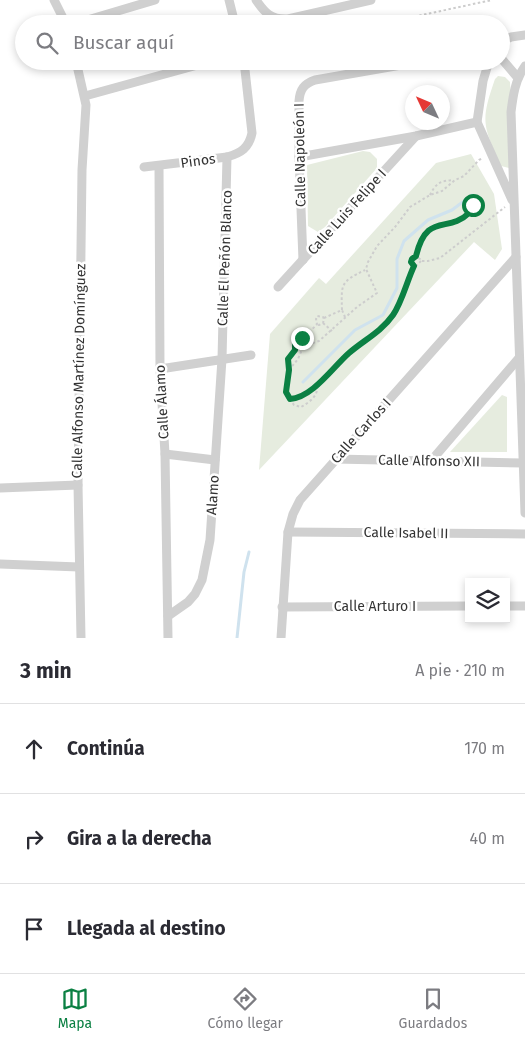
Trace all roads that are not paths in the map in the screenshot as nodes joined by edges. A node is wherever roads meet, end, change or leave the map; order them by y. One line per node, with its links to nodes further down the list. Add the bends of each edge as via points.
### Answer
1 (54, 0): 7 (street)
2 (155, 0): 6 (street)
3 (228, 0): 9 (street)
4 (256, 0): 10 (street)
5 (371, 0): 11 (street)
6 (136, 3): 8 (street)
7 (62, 15)
8 (101, 15)
9 (232, 15)
10 (268, 15)
11 (305, 15)
12 (525, 35): 13 (street)
13 (510, 38)
14 (525, 66): 21 (street)
15 (510, 69): 21 (street)
16 (78, 70): 22 (street, Calle Alfonso Martínez Domínguez)
17 (183, 70): 22 (street)
18 (245, 70): 25 (street, Pinos, via 252,133 239,153)
19 (374, 70): 26 (street, Calle Napoleón I, via 308,82 302,87)
20 (486, 70): 23 (street)
21 (518, 78): 29 (street, via 511,112)
22 (86, 100): 42 (street, Calle Alfonso Martínez Domínguez, via 82,170)
23 (477, 122): 24 (street); 29 (street)
24 (416, 136): 26 (street); 31 (street, Calle Luis Felipe I)
25 (227, 157): 27 (street, Pinos); 35 (street, Calle El Peñón Blanco)
26 (299, 157): 31 (street, Calle Napoleón I)
27 (159, 166): 28 (street, Pinos); 36 (street, Calle Álamo)
28 (144, 167)
29 (514, 204): 30 (street)
30 (516, 257): 34 (street); 38 (street, Calle Carlos I)
31 (303, 260): 32 (street, Calle Luis Felipe I)
32 (278, 287)
33 (251, 355): 35 (street)
34 (519, 358): 40 (street); 41 (street)
35 (222, 359): 36 (street); 39 (street, Alamo)
36 (160, 369): 37 (street, Calle Álamo)
37 (165, 454): 39 (street); 53 (street, Calle Álamo)
38 (335, 459): 40 (street, Calle Alfonso XII); 45 (street, Calle Carlos I, via 300,500)
39 (215, 460): 53 (street, Alamo, via 210,540 202,580 188,602)
40 (431, 461): 41 (street, Calle Alfonso XII)
41 (523, 463): 44 (street)
42 (78, 486): 43 (street); 48 (street, Calle Alfonso Martínez Domínguez)
43 (0, 488)
44 (525, 513)
45 (288, 532): 46 (street, Calle Isabel II); 49 (street, Calle Carlos I)
46 (525, 534)
47 (0, 564): 48 (street)
48 (78, 566): 54 (street, Calle Alfonso Martínez Domínguez)
49 (282, 606): 50 (street, Calle Arturo I); 56 (street, Calle Carlos I)
50 (465, 606)
51 (510, 606): 52 (street)
52 (525, 606)
53 (168, 616): 55 (street, Calle Álamo)
54 (82, 638)
55 (168, 638)
56 (280, 638)

